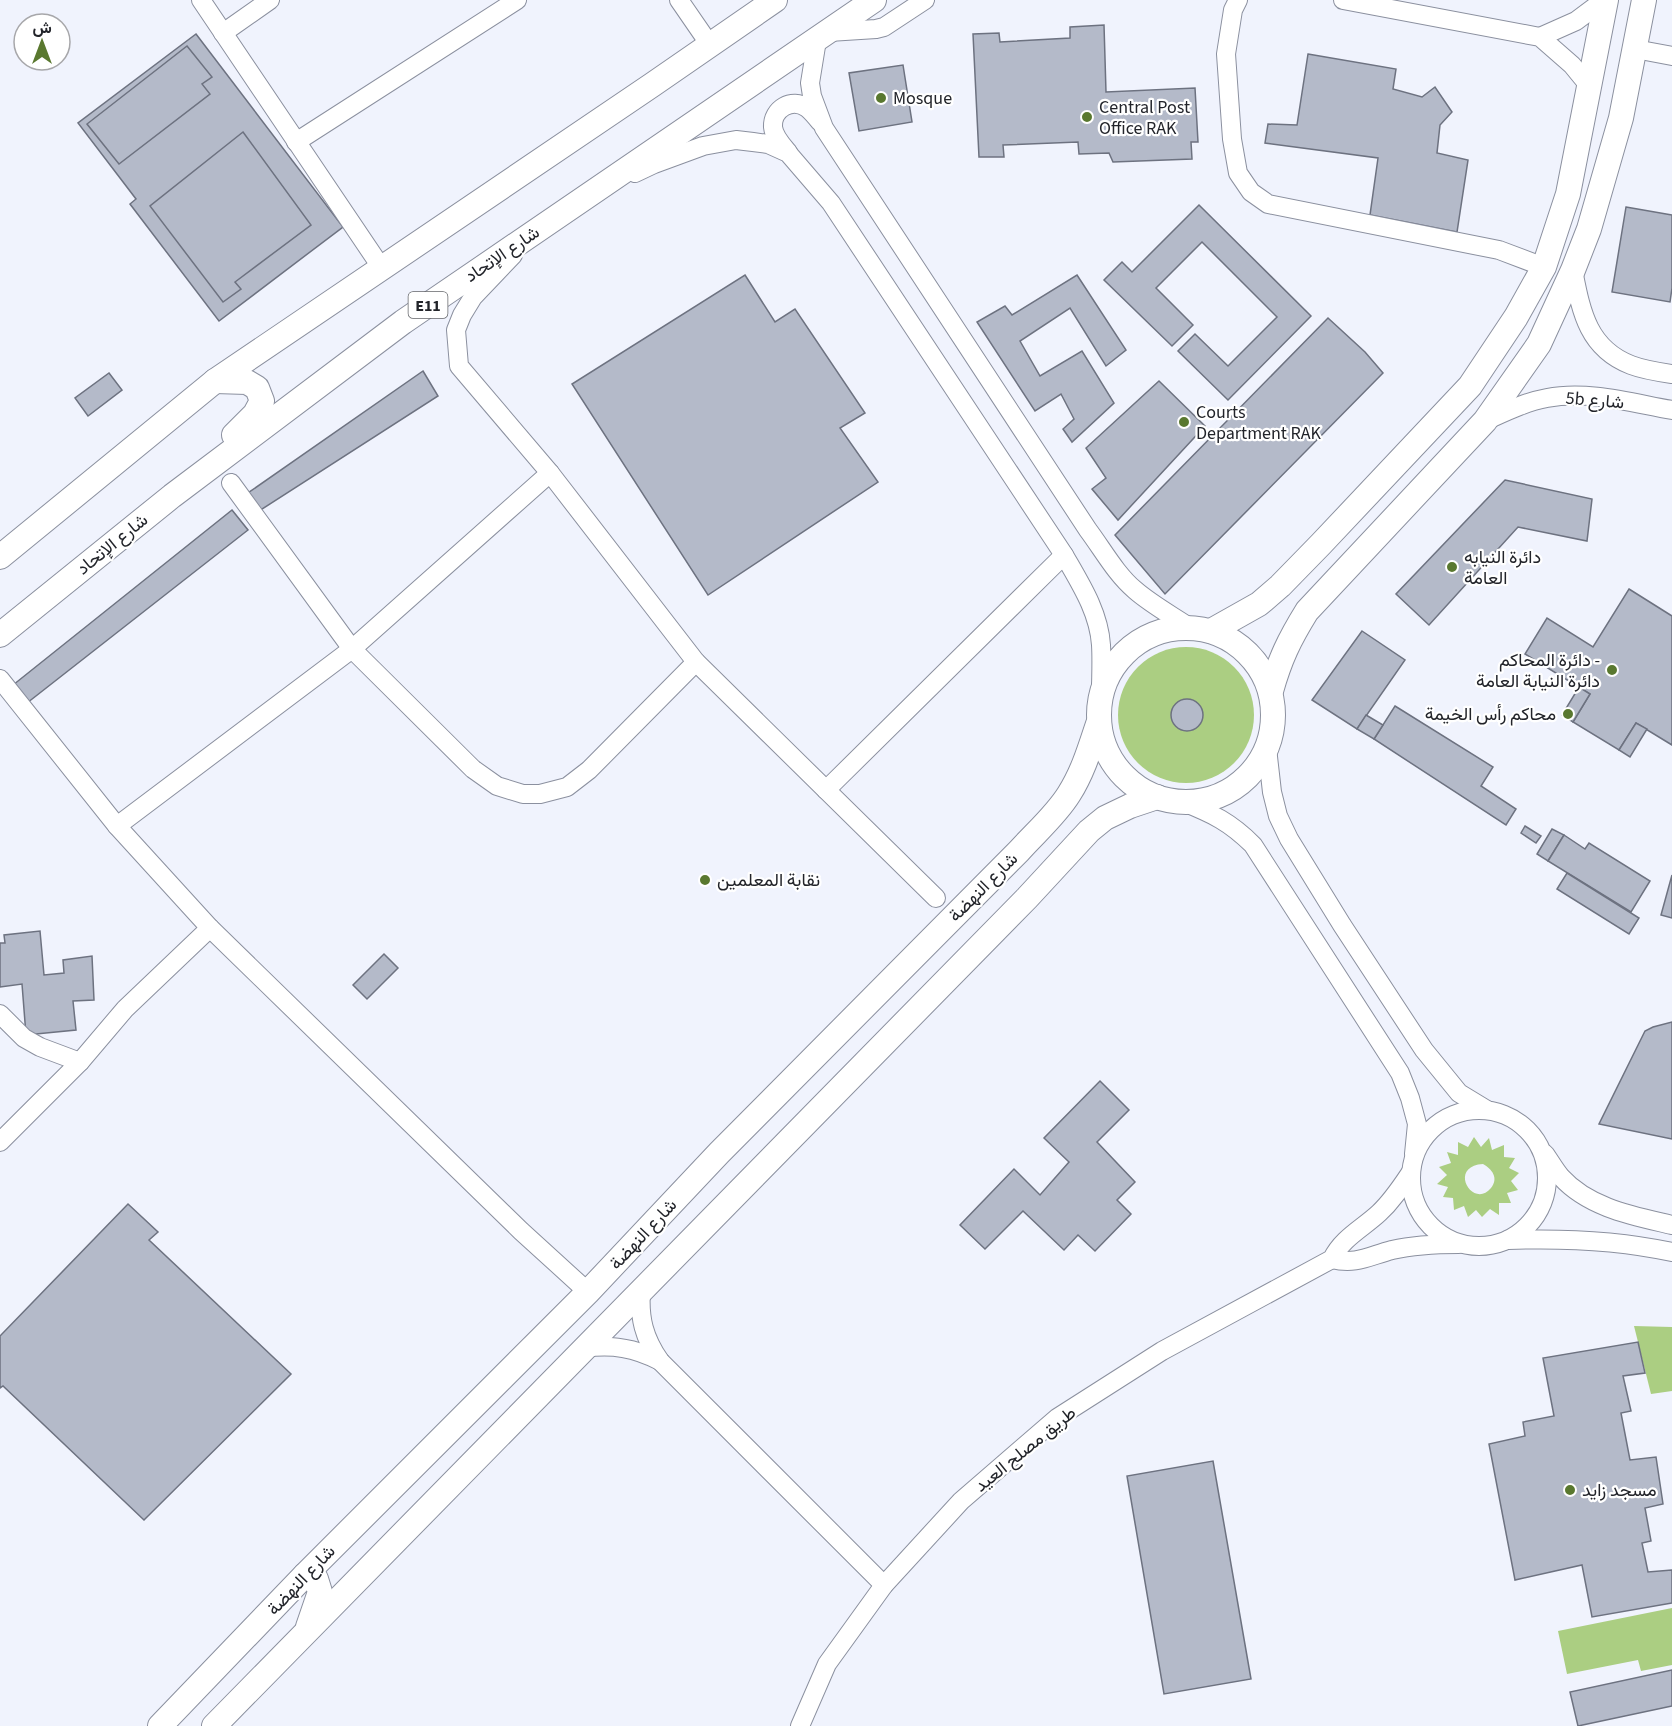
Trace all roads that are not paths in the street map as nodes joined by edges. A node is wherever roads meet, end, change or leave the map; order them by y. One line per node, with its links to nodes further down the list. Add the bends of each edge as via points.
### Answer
1 (201, 0): 12 (street)
2 (270, 0): 12 (street)
3 (517, 0): 20 (street)
4 (679, 0): 15 (street)
5 (775, 0): 15 (main road)
6 (874, 0): 13 (main road, شارع الإتحاد / E11)
7 (925, 0): 13 (street, via 884,27)
8 (1238, 0): 25 (street, via 1226,54 1238,173 1251,192 1268,204 1499,250)
9 (1343, 0): 14 (street)
10 (1605, 0): 14 (street, via 1576,21); 18 (main road)
11 (1644, 0): 16 (main road)
12 (223, 33): 20 (street)
13 (823, 36): 19 (street, via 810,83); 22 (main road, شارع الإتحاد / E11)
14 (1540, 37): 18 (street)
15 (710, 45): 24 (main road)
16 (1635, 49): 17 (street); 26 (main road, via 1618,129)
17 (1672, 56)
18 (1590, 87): 25 (main road, via 1568,194)
19 (824, 128): 21 (street, via 806,107 788,104 780,108 773,126); 36 (street, via 1120,574 1152,604)
20 (296, 142): 24 (street)
21 (788, 153): 22 (street, via 768,144 736,140 703,146); 34 (street, via 831,203)
22 (605, 185): 23 (main road, شارع الإتحاد / E11)
23 (534, 232): 31 (street, via 473,297 456,330 459,366); 33 (main road, شارع الإتحاد / E11, via 403,322)
24 (381, 267): 28 (main road)
25 (1544, 267): 36 (main road, via 1470,386 1280,586 1259,604)
26 (1573, 270): 27 (street, via 1584,320 1598,342 1629,365); 30 (main road, via 1539,344)
27 (1672, 374)
28 (216, 381): 33 (main road, via 247,382 257,388 262,401 255,414); 35 (main road)
29 (1672, 410): 30 (street, 5b شارع, via 1594,397 1560,396 1534,401)
30 (1485, 421): 41 (main road, via 1307,611 1280,660)
31 (550, 473): 38 (street); 39 (street)
32 (231, 483): 38 (street)
33 (172, 495): 37 (main road, شارع الإتحاد / E11)
34 (1064, 555): 42 (street, via 1097,621); 45 (street)
35 (0, 557)
36 (1200, 629): 41 (main road, via 1232,640 1249,654); 42 (main road, via 1160,631 1134,644 1113,665)
37 (0, 635)
38 (352, 649): 39 (street, via 473,769 498,786 523,794 567,787 589,770); 48 (street)
39 (696, 662): 45 (street)
40 (0, 679): 48 (street)
41 (1270, 691): 44 (main road, via 1274,720)
42 (1101, 692): 43 (main road)
43 (1098, 724): 46 (main road, via 1104,748 1117,769 1134,786); 63 (main road, شارع النهضة, via 1077,780 1055,813 719,1153)
44 (1267, 748): 47 (main road, via 1254,770 1234,788 1210,799); 53 (street, via 1278,816 1336,916 1424,1050 1460,1093)
45 (826, 790): 49 (street)
46 (1156, 797): 47 (main road); 62 (main road, شارع النهضة, via 1105,818 1089,831)
47 (1183, 802): 56 (street, via 1214,814 1253,845 1400,1073 1417,1124)
48 (117, 826): 50 (street)
49 (936, 898)
50 (210, 928): 52 (street, via 125,1009); 63 (street)
51 (0, 1014): 52 (street, via 24,1038)
52 (80, 1062): 54 (street)
53 (1487, 1110): 55 (street, via 1509,1117 1527,1129); 56 (street, via 1469,1110 1443,1120 1423,1138)
54 (0, 1142)
55 (1540, 1147): 57 (street, via 1562,1177 1595,1202); 58 (street, via 1546,1168 1546,1190 1539,1210 1525,1228)
56 (1412, 1163): 59 (street, via 1412,1191 1418,1209 1445,1237); 61 (street, طريق مصلح العيد, via 1390,1201 1341,1243)
57 (1672, 1225)
58 (1507, 1240): 59 (street); 60 (street, via 1594,1240)
59 (1463, 1244): 61 (street, via 1415,1246 1358,1261)
60 (1672, 1252)
61 (1332, 1259): 67 (street, طريق مصلح العيد, via 1162,1352 1057,1418 961,1501)
62 (641, 1291): 64 (main road, شارع النهضة); 65 (street, via 641,1321)
63 (588, 1292): 66 (main road, شارع النهضة)
64 (585, 1348): 65 (street, via 616,1346); 68 (main road, شارع النهضة)
65 (660, 1361): 67 (street)
66 (305, 1575): 68 (main road, via 316,1579 320,1592); 69 (main road, شارع النهضة)
67 (884, 1585): 71 (street, طريق مصلح العيد, via 827,1664)
68 (305, 1635): 70 (main road, شارع النهضة)
69 (160, 1726)
70 (214, 1726)
71 (800, 1726)

